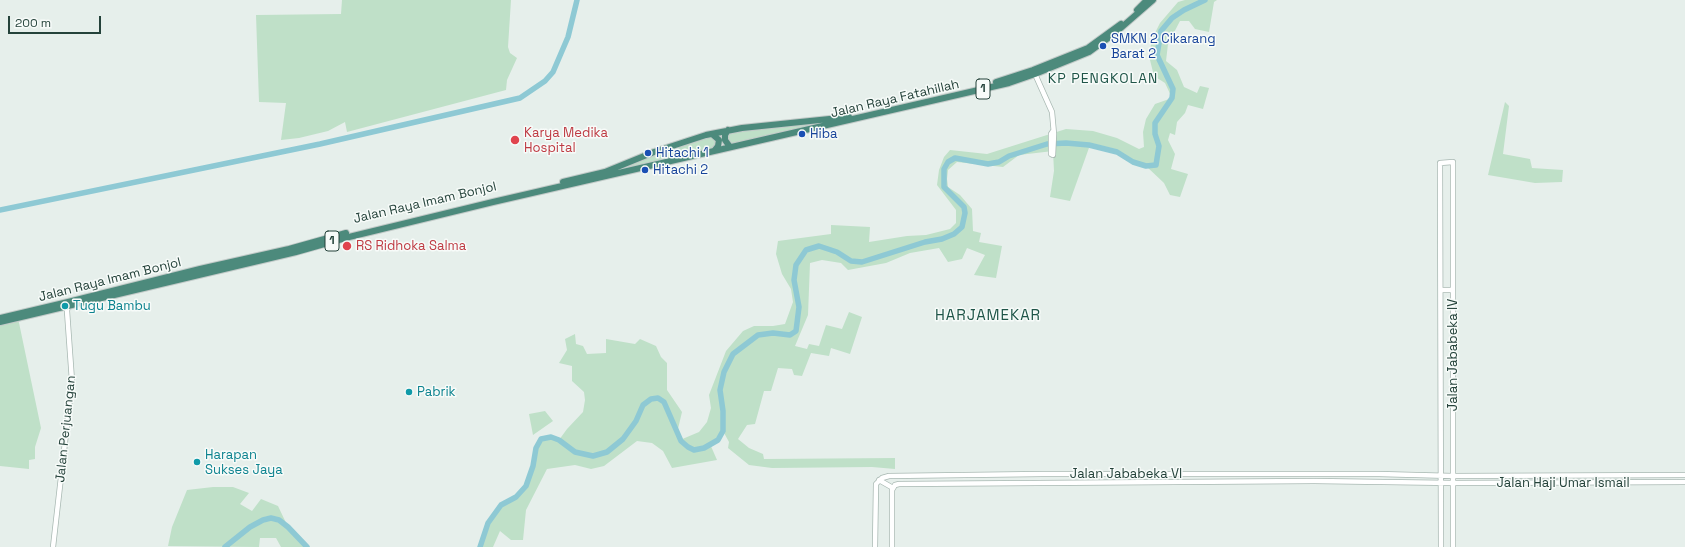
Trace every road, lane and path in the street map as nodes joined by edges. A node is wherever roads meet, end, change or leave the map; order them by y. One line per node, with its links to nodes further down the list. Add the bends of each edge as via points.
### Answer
1 (1146, 0): 4 (highway, Jalan Raya Fatahillah / 1, via 1127,19 1088,48 1007,79)
2 (1153, 0): 3 (highway, Jalan Raya Fatahillah / 1, via 1097,47)
3 (1035, 74): 4 (highway, Jalan Raya Fatahillah / 1, via 1009,83); 9 (street, via 1052,109)
4 (913, 104): 5 (highway, Jalan Raya Fatahillah / 1, via 843,118); 7 (highway, Jalan Raya Fatahillah / 1)
5 (728, 130): 6 (highway, Jalan Raya Fatahillah / 1); 7 (highway, via 725,140)
6 (712, 134): 8 (highway, via 718,140 718,146); 10 (highway, Jalan Raya Imam Bonjol / 1, via 687,140 602,173)
7 (730, 147): 8 (highway, Jalan Raya Fatahillah / 1)
8 (714, 151): 10 (highway, Jalan Raya Imam Bonjol / 1)
9 (1053, 154)
10 (496, 200): 13 (highway, Jalan Raya Imam Bonjol / 1, via 161,278)
11 (1441, 290): 12 (street); 12 (street, Jalan Jababeka IV, via 1440,163 1453,162); 17 (street)
12 (1453, 290): 18 (street, Jalan Jababeka IV)
13 (66, 306): 14 (highway, Jalan Raya Imam Bonjol / 1); 15 (highway, Jalan Raya Imam Bonjol / 1); 24 (street, Jalan Perjuangan, via 72,381)
14 (0, 318)
15 (0, 322)
16 (1685, 475): 18 (street, Jalan Haji Umar Ismail)
17 (1442, 476): 18 (street, Jalan Haji Umar Ismail); 19 (street, Jalan Jababeka VI, via 1042,474 894,476); 21 (street)
18 (1453, 476): 22 (street, Jalan Jababeka IV)
19 (879, 480): 23 (street); 25 (street, via 876,486)
20 (1685, 482): 22 (street, Jalan Haji Umar Ismail)
21 (1442, 483): 22 (street, Jalan Haji Umar Ismail); 23 (street, Jalan Jababeka VI, via 954,483 899,484); 27 (street)
22 (1453, 483): 28 (street, Jalan Jababeka IV)
23 (893, 488): 26 (street)
24 (53, 547)
25 (875, 547)
26 (892, 547)
27 (1441, 547)
28 (1453, 547)

